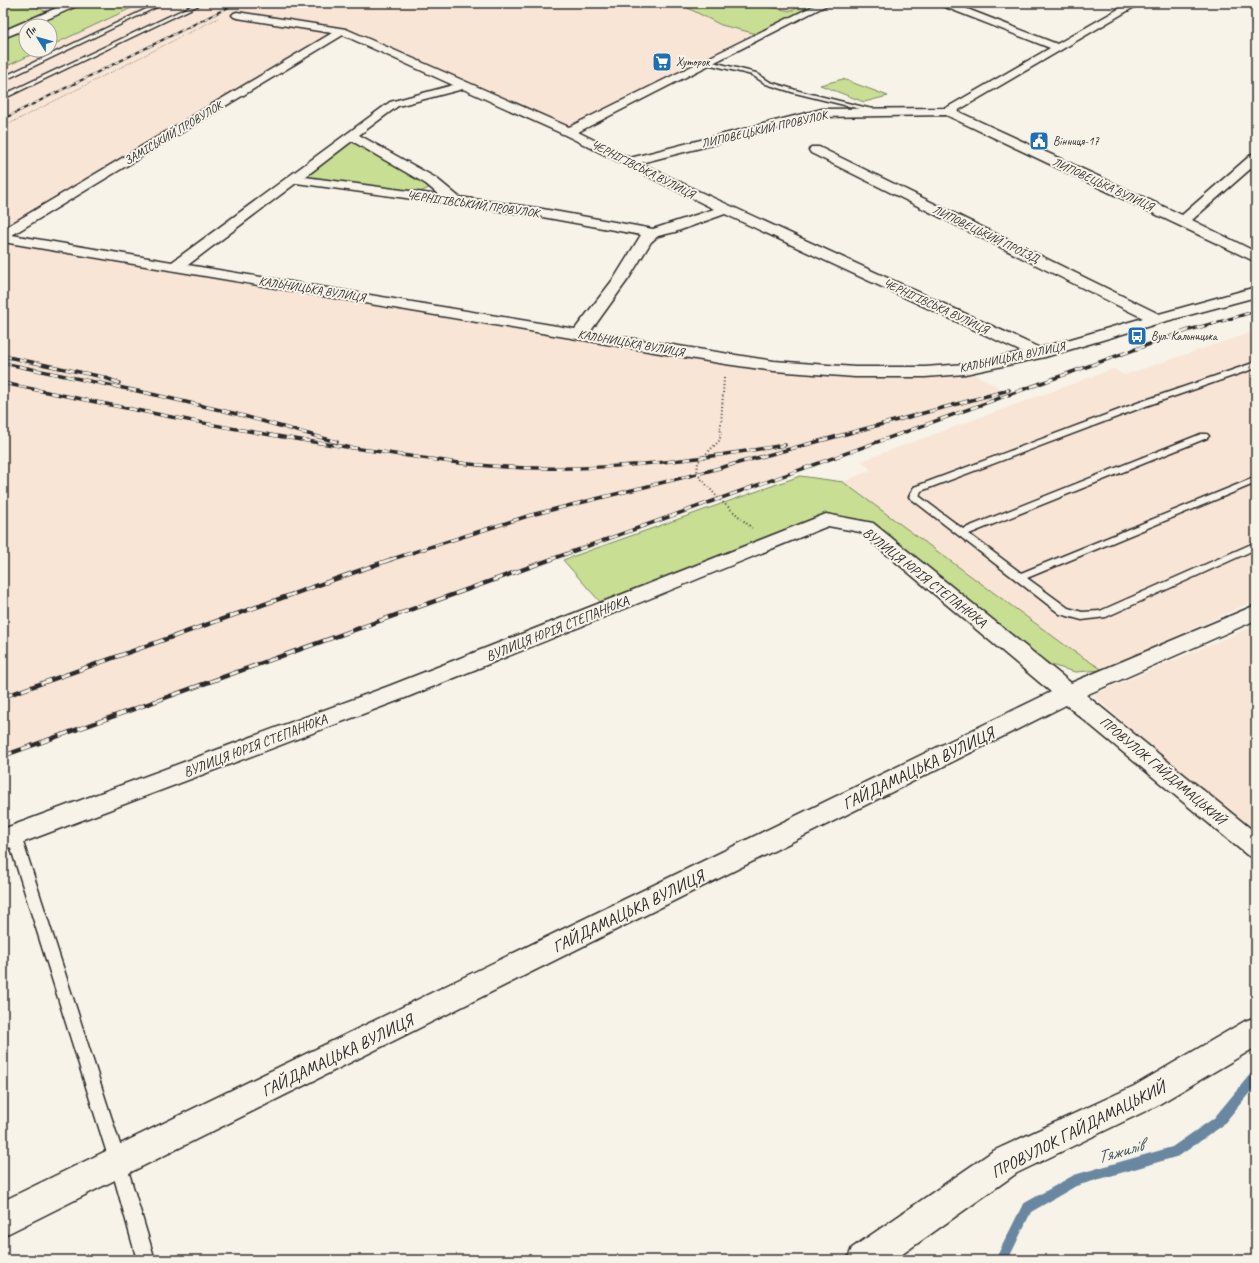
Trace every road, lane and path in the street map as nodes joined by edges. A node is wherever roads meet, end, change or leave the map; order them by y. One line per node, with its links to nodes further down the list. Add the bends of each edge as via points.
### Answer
1 (72, 3): 14 (street)
2 (163, 3): 7 (lane)
3 (200, 3): 10 (lane)
4 (826, 3): 16 (street)
5 (1136, 3): 15 (street)
6 (950, 4): 15 (street)
7 (151, 9): 8 (lane); 17 (lane)
8 (166, 10)
9 (174, 11): 10 (lane)
10 (182, 12): 19 (lane)
11 (237, 15): 13 (street, ЧЕРНІГІВСЬКА ВУЛИЦЯ)
12 (220, 17): 22 (path)
13 (342, 32): 18 (street, ЧЕРНІГІВСЬКА ВУЛИЦЯ); 33 (street, ЗАМІСЬКИЙ ПРОВУЛОК)
14 (3, 35)
15 (1058, 48): 20 (street)
16 (709, 63): 21 (lane, via 754,74 768,83 796,92); 23 (street)
17 (3, 79)
18 (464, 85): 23 (street, ЧЕРНІГІВСЬКА ВУЛИЦЯ); 24 (street, via 394,104)
19 (4, 96)
20 (948, 111): 21 (street, ЛИПОВЕЦЬКИЙ ПРОВУЛОК); 31 (street, ЛИПОВЕЦЬКА ВУЛИЦЯ)
21 (881, 112): 27 (street, ЛИПОВЕЦЬКИЙ ПРОВУЛОК, via 822,113)
22 (3, 127)
23 (569, 132): 27 (street, ЧЕРНІГІВСЬКА ВУЛИЦЯ)
24 (350, 136): 28 (street); 29 (street, via 431,182)
25 (815, 150): 37 (street, ЛИПОВЕЦЬКИЙ ПРОЇЗД)
26 (1256, 157): 31 (street)
27 (629, 162): 30 (street, ЧЕРНІГІВСЬКА ВУЛИЦЯ)
28 (293, 179): 29 (street, ЧЕРНІГІВСЬКИЙ ПРОВУЛОК); 35 (street)
29 (455, 201): 32 (street, ЧЕРНІГІВСЬКИЙ ПРОВУЛОК)
30 (726, 210): 32 (street); 39 (street, ЧЕРНІГІВСЬКА ВУЛИЦЯ)
31 (1183, 222): 34 (street, ЛИПОВЕЦЬКА ВУЛИЦЯ)
32 (653, 233): 38 (street, via 645,239 622,278)
33 (3, 236): 35 (street, КАЛЬНИЦЬКА ВУЛИЦЯ)
34 (1256, 258)
35 (175, 267): 38 (street, КАЛЬНИЦЬКА ВУЛИЦЯ)
36 (1256, 292): 37 (street, КАЛЬНИЦЬКА ВУЛИЦЯ)
37 (1157, 318): 39 (street, КАЛЬНИЦЬКА ВУЛИЦЯ)
38 (580, 334): 40 (street, КАЛЬНИЦЬКА ВУЛИЦЯ)
39 (1039, 354): 40 (street, КАЛЬНИЦЬКА ВУЛИЦЯ, via 965,369 890,372 820,370)
40 (725, 359): 45 (path, via 721,435 716,446 698,462 697,474 719,499)
41 (1256, 364): 44 (lane, via 917,489 914,497)
42 (1204, 436): 44 (lane)
43 (1256, 480): 47 (lane)
44 (963, 533): 47 (lane)
45 (768, 543): 49 (street, ВУЛИЦЯ ЮРІЯ СТЕПАНЮКА, via 826,520 866,527); 50 (street, ВУЛИЦЯ ЮРІЯ СТЕПАНЮКА, via 397,692)
46 (1256, 545): 47 (lane, via 1102,614 1082,616 1064,611)
47 (1020, 577)
48 (1256, 612): 49 (street, ГАЙДАМАЦЬКА ВУЛИЦЯ)
49 (1070, 693): 51 (street, ПРОВУЛОК ГАЙДАМАЦЬКИЙ); 53 (street, ГАЙДАМАЦЬКА ВУЛИЦЯ)
50 (9, 838): 53 (lane)
51 (1256, 848)
52 (1256, 1031): 56 (street, ПРОВУЛОК ГАЙДАМАЦЬКИЙ, via 1145,1096 1005,1162)
53 (118, 1163): 54 (street, ГАЙДАМАЦЬКА ВУЛИЦЯ); 55 (lane)
54 (3, 1219)
55 (146, 1260)
56 (864, 1260)

